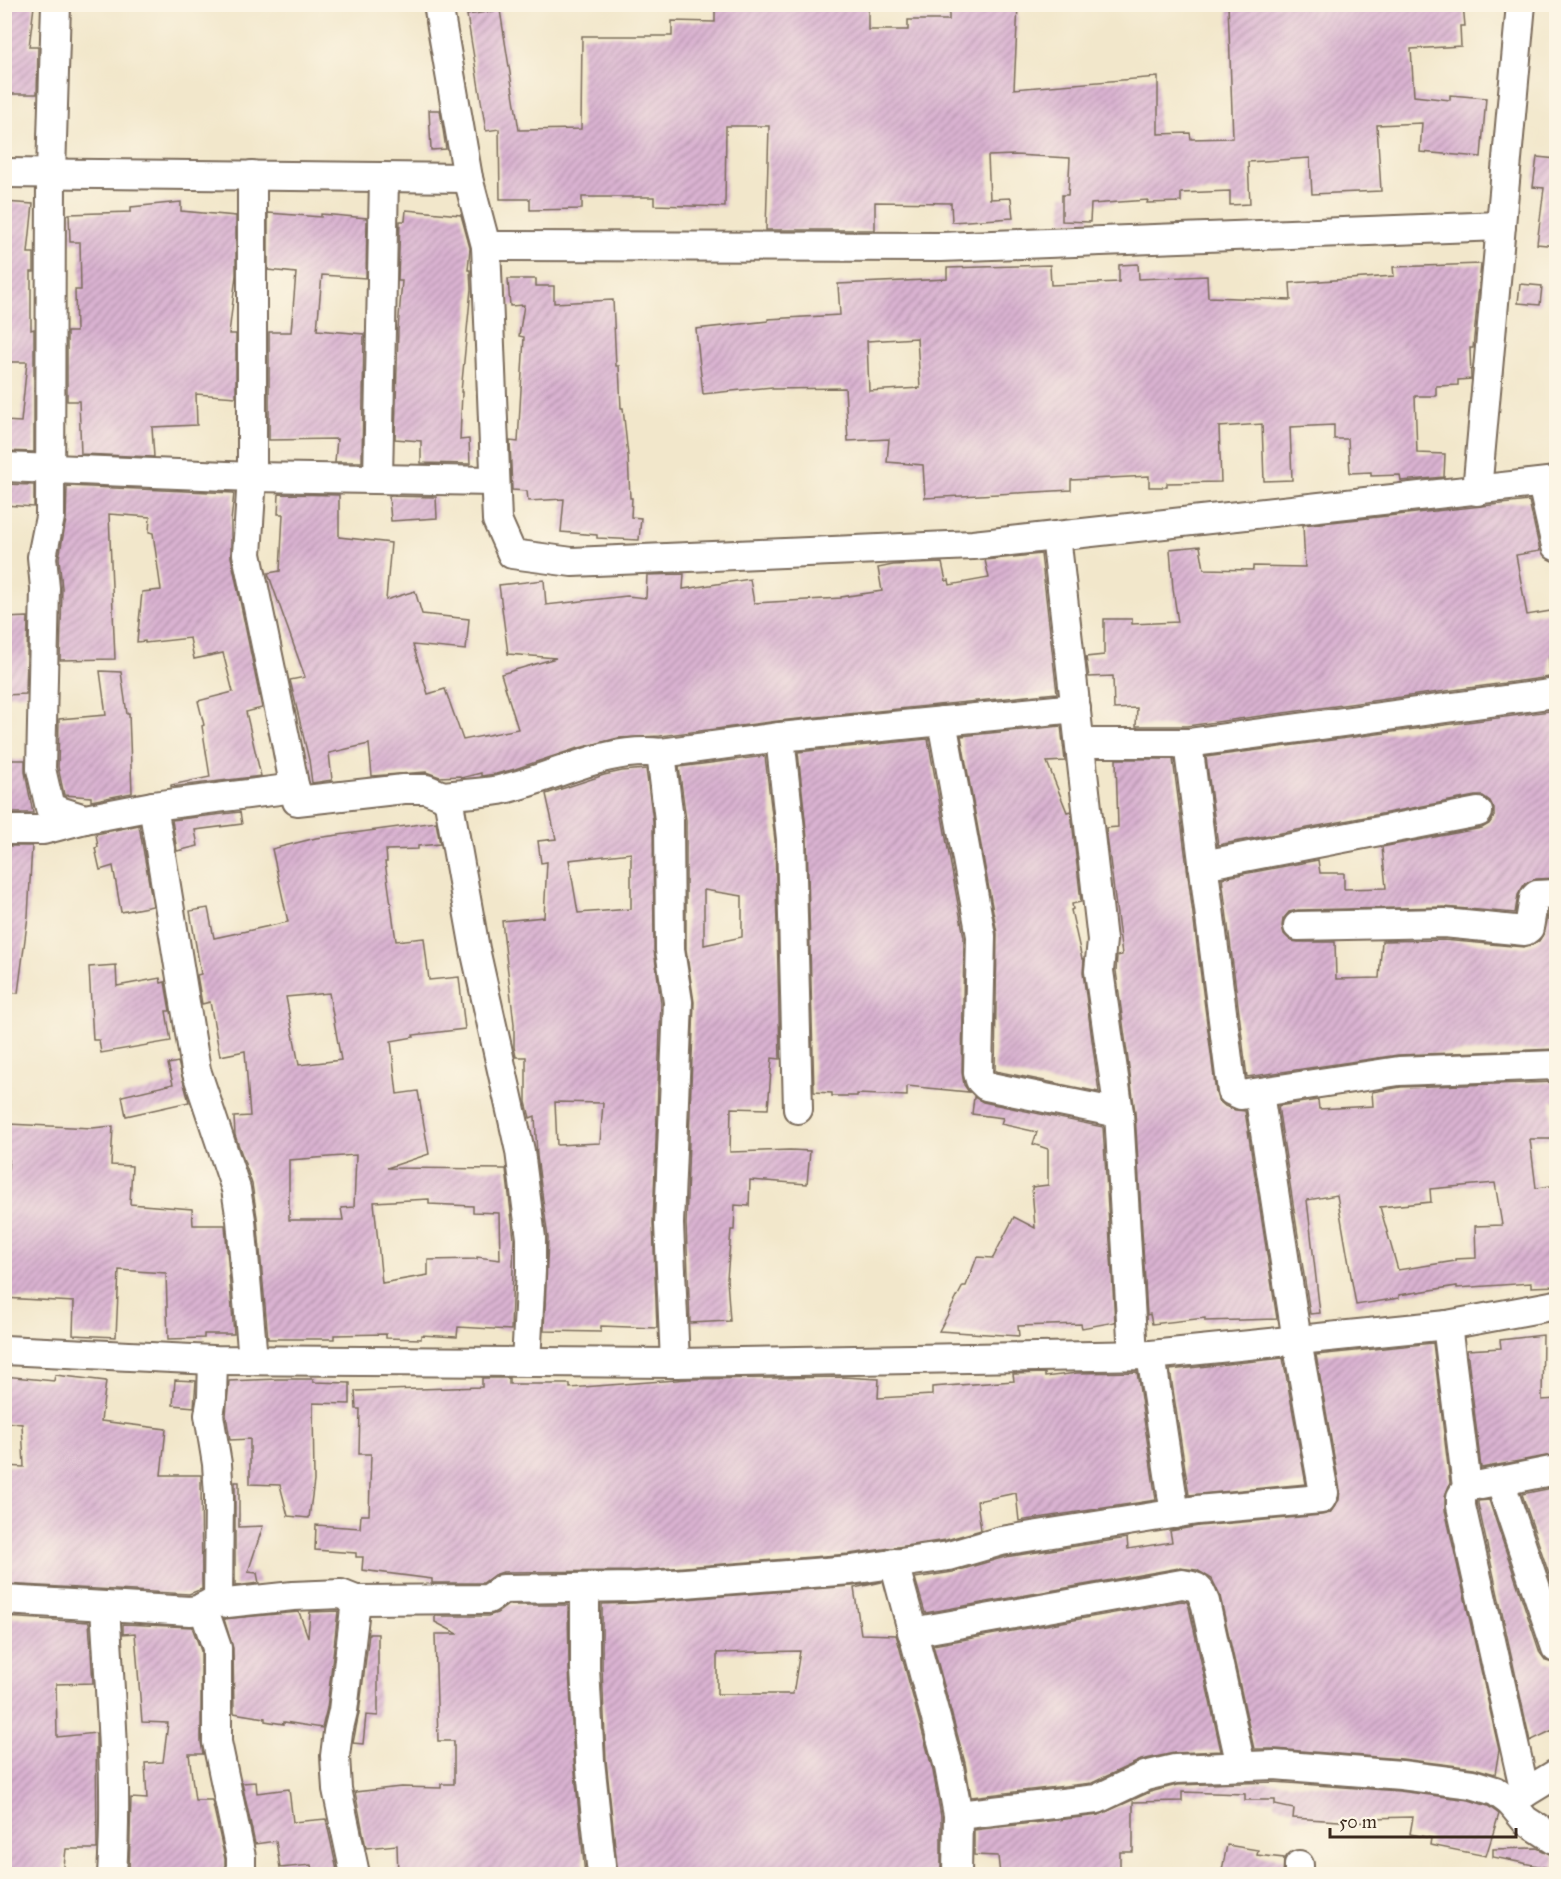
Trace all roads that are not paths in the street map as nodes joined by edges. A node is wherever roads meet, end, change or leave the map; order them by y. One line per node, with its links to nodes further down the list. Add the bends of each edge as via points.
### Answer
1 (56, 4): 5 (street)
2 (438, 4): 8 (street)
3 (1521, 4): 9 (street)
4 (4, 173): 5 (street)
5 (51, 173): 6 (street); 12 (street)
6 (252, 175): 7 (street); 13 (street)
7 (384, 178): 8 (street); 14 (street)
8 (468, 178): 10 (street)
9 (1501, 226): 10 (street, via 942,247); 17 (street)
10 (486, 246): 15 (street)
11 (4, 467): 12 (street)
12 (50, 469): 13 (street); 31 (street, via 50,517 42,557 45,588 41,769 50,808)
13 (252, 477): 14 (street); 27 (street, via 247,554)
14 (378, 479): 15 (street)
15 (495, 480): 18 (street, via 497,520 512,554 572,562 973,545)
16 (1550, 482): 17 (street); 19 (street)
17 (1477, 491): 18 (street)
18 (1056, 536): 21 (street)
19 (1557, 546)
20 (1557, 693): 24 (street)
21 (1076, 708): 22 (street); 25 (street)
22 (942, 722): 23 (street); 39 (street, via 981,936 980,1080 986,1086)
23 (780, 737): 26 (street); 38 (street, via 791,839)
24 (1188, 742): 25 (street); 33 (street)
25 (1080, 743): 39 (street, via 1102,940 1099,971)
26 (661, 753): 28 (street, via 617,754 499,790); 48 (street, via 669,820 670,950 678,1002 669,1224)
27 (295, 788): 28 (street, via 297,801 404,789 426,789); 29 (street)
28 (443, 796): 47 (street, via 449,803 475,949 520,1151 531,1238)
29 (153, 806): 31 (street); 46 (street, via 196,1070 236,1189)
30 (1478, 812): 33 (street)
31 (85, 819): 32 (street, via 43,830)
32 (4, 830)
33 (1203, 865): 37 (street, via 1233,1091 1240,1095)
34 (1557, 894): 35 (street, via 1534,898 1529,928 1525,931 1444,923)
35 (1298, 926)
36 (1557, 1065): 37 (street, via 1399,1071)
37 (1259, 1093): 42 (street)
38 (798, 1109)
39 (1119, 1113): 44 (street)
40 (1557, 1305): 41 (street)
41 (1447, 1325): 42 (street); 51 (street)
42 (1297, 1341): 44 (street); 52 (street, via 1323,1497)
43 (4, 1350): 45 (street)
44 (1142, 1355): 48 (street); 52 (street)
45 (213, 1360): 46 (street); 57 (street, via 208,1415 219,1496)
46 (253, 1360): 47 (street)
47 (526, 1362): 48 (street)
48 (675, 1363)
49 (1557, 1470): 50 (street)
50 (1500, 1481): 51 (street); 60 (street)
51 (1467, 1487): 63 (street, via 1461,1506)
52 (1175, 1514): 53 (street, via 1001,1541 949,1556)
53 (894, 1563): 54 (street, via 851,1570); 59 (street)
54 (585, 1589): 56 (street, via 503,1589 488,1599); 69 (street, via 585,1668)
55 (4, 1600): 58 (street)
56 (356, 1600): 57 (street, via 341,1593); 68 (street, via 335,1756 337,1789)
57 (210, 1603): 58 (street, via 190,1611); 67 (street, via 217,1648 217,1742 241,1857)
58 (105, 1606): 66 (street, via 115,1785)
59 (912, 1632): 61 (street, via 1182,1584 1196,1586 1205,1602); 64 (street, via 942,1734)
60 (1557, 1648)
61 (1241, 1766): 63 (street, via 1401,1775 1472,1784); 64 (street, via 1174,1769 1145,1776 1096,1799)
62 (1557, 1774): 63 (street)
63 (1518, 1797): 65 (street, via 1525,1820)
64 (958, 1815): 70 (street)
65 (1557, 1840)
66 (112, 1875)
67 (241, 1875)
68 (355, 1875)
69 (602, 1875)
70 (957, 1875)

